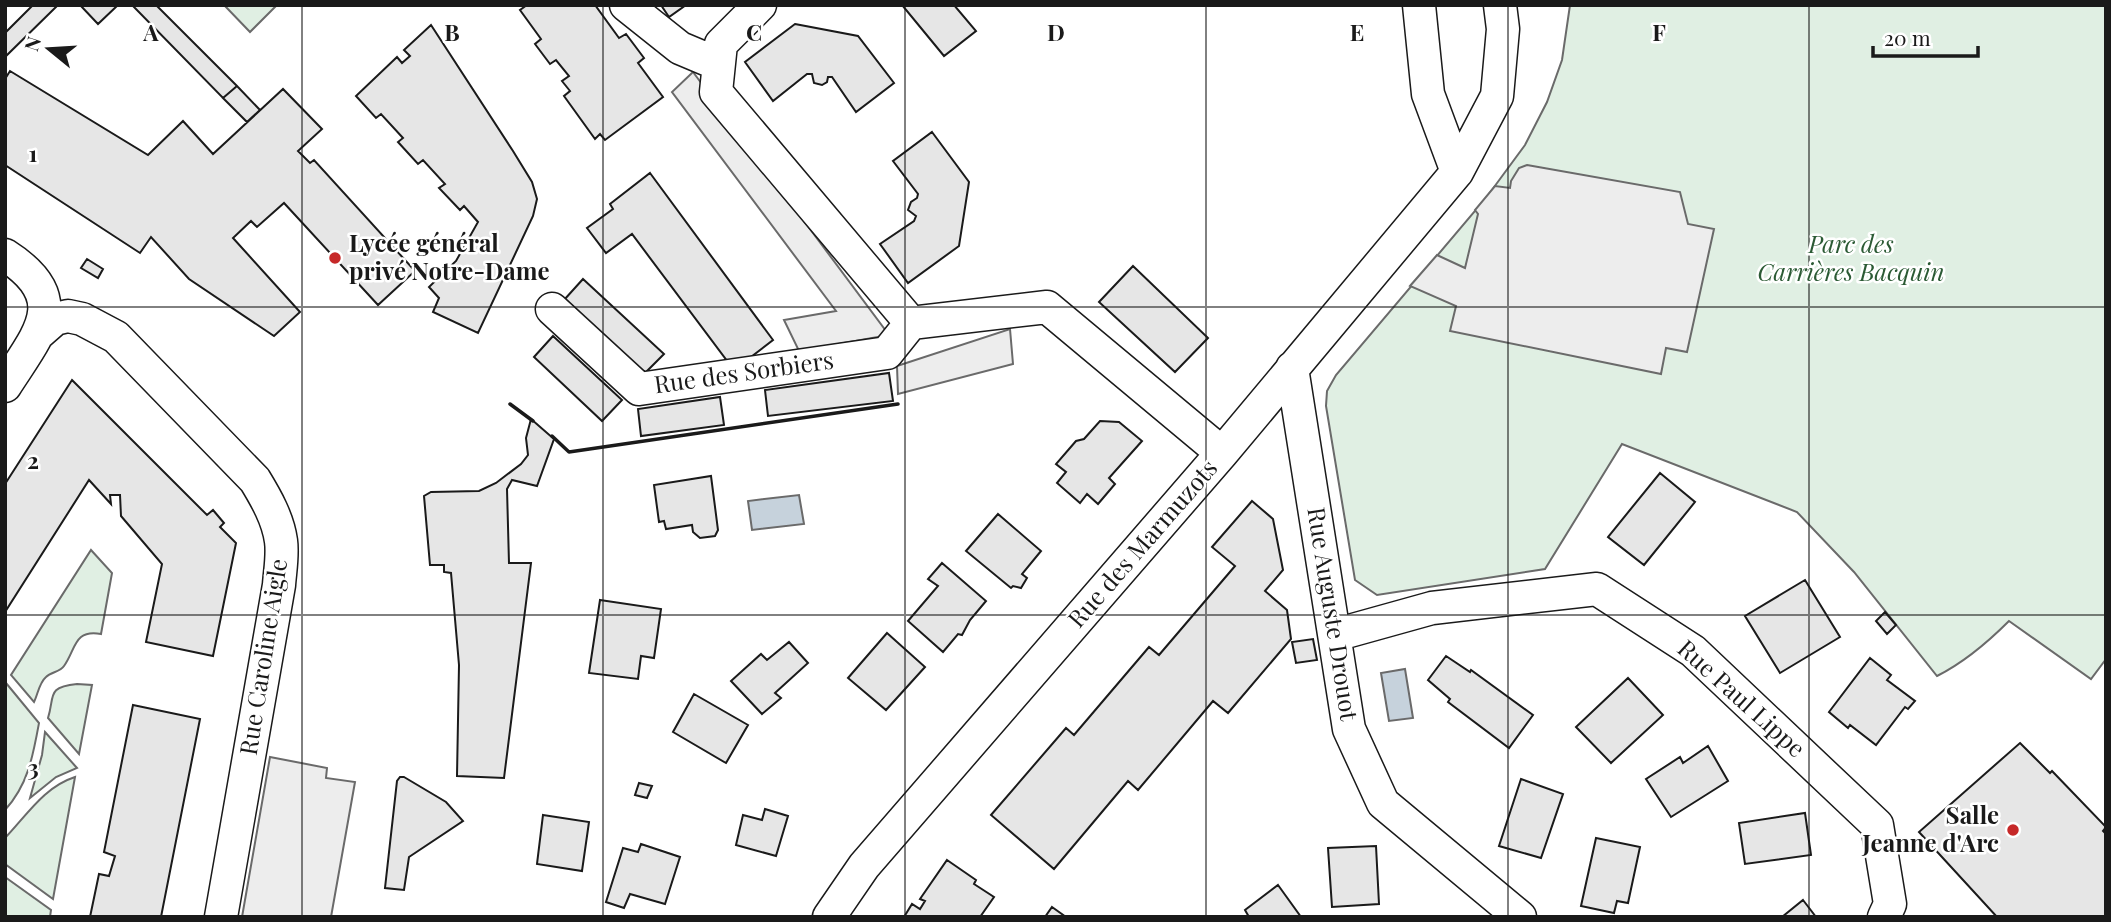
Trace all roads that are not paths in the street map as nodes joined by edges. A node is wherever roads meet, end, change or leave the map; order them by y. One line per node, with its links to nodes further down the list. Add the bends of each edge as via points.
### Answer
1 (626, 5): 5 (street, via 680,48)
2 (760, 5): 5 (street, via 721,44)
3 (1419, 5): 6 (street, via 1428,94)
4 (1500, 5): 6 (street, Rue des Marmuzots, via 1503,29 1497,96)
5 (718, 64): 9 (street, via 716,92)
6 (1457, 172): 11 (street, Rue des Marmuzots)
7 (5, 255): 10 (street, Rue Caroline Aigle, via 25,270 43,295 46,312)
8 (552, 309): 9 (street, Rue des Sorbiers, via 639,389 887,353)
9 (911, 323): 13 (street, via 1047,307)
10 (39, 333): 12 (street, Rue Caroline Aigle); 15 (street, Rue Caroline Aigle, via 55,319 68,316 116,337 255,480 274,518 281,541 279,585)
11 (1292, 368): 13 (street, Rue des Marmuzots); 14 (street, Rue Auguste Drouot)
12 (5, 386)
13 (1222, 453): 16 (street, Rue des Marmuzots, via 864,866)
14 (1335, 635): 17 (street, Rue Auguste Drouot, via 1349,729 1383,803); 18 (street, Rue Paul Lippe, via 1432,608 1597,589 1693,651 1877,825 1890,904)
15 (221, 917)
16 (829, 917)
17 (1520, 917)
18 (1884, 917)

